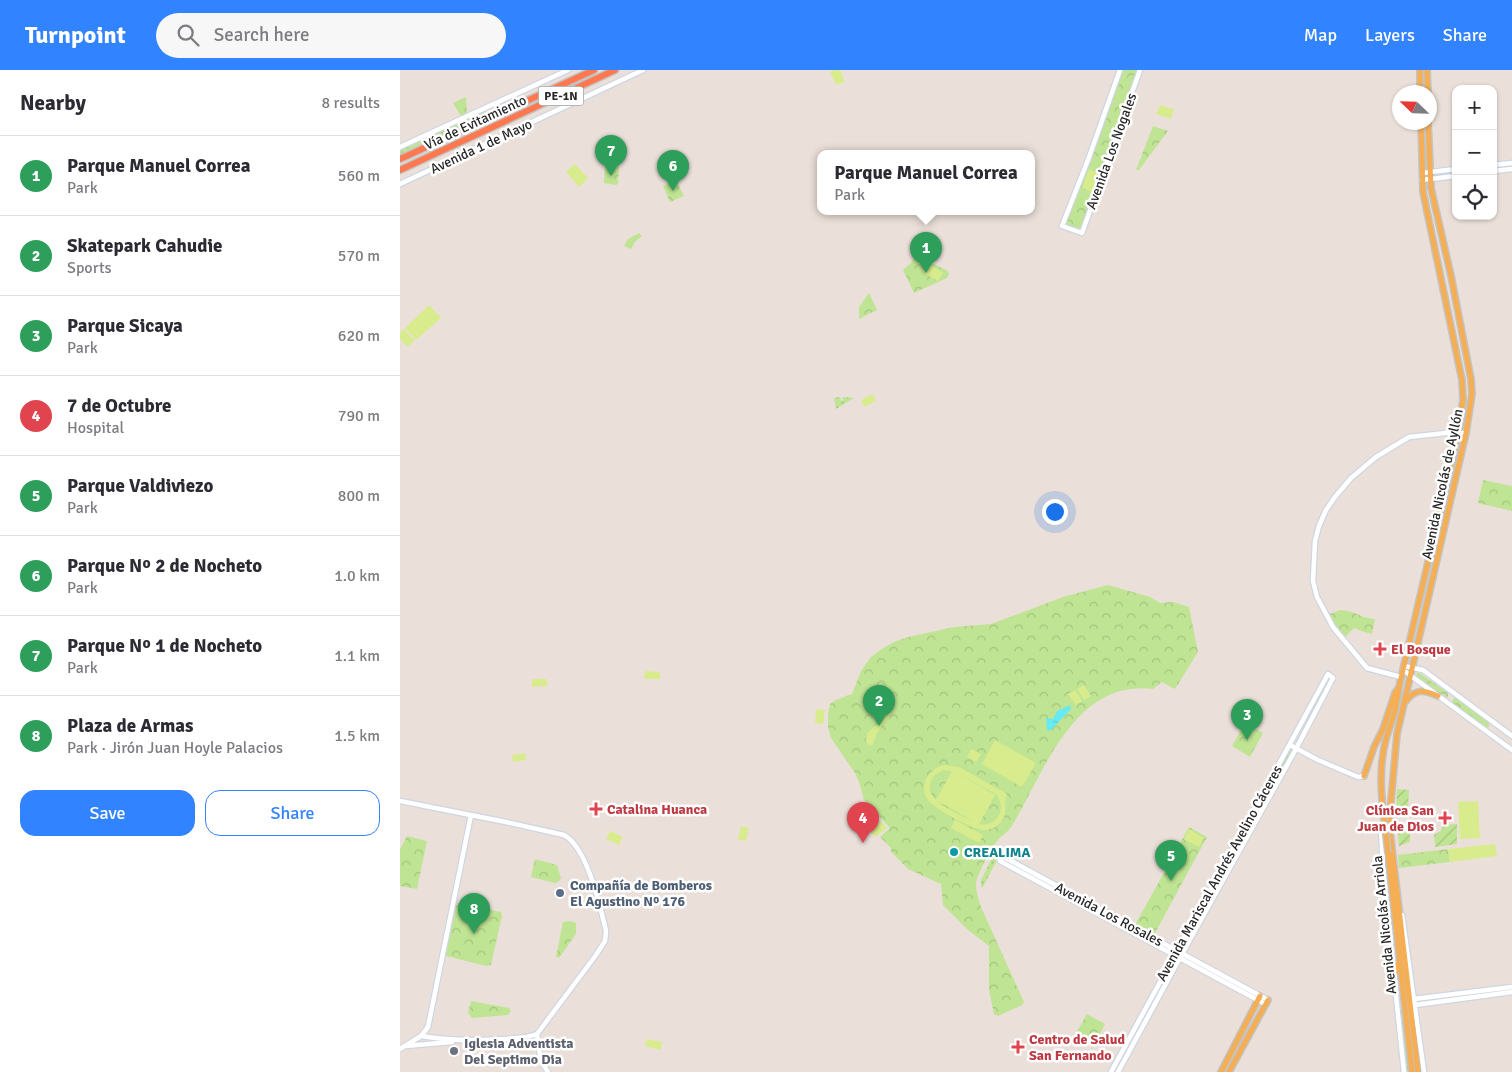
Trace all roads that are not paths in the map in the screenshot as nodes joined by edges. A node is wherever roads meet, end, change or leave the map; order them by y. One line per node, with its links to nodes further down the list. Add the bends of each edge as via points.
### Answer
1 (568, 70): 13 (street)
2 (594, 70): 14 (highway, Vía de Evitamiento / PE-1N)
3 (615, 70): 19 (highway, Vía de Evitamiento / PE-1N)
4 (644, 70): 26 (street, Avenida 1 de Mayo)
5 (1120, 70): 6 (street, Avenida Los Nogales, via 1062,226 1082,233)
6 (1140, 70)
7 (1420, 70): 9 (main road)
8 (1427, 70): 10 (main road)
9 (1420, 85)
10 (1428, 85)
11 (1421, 130): 22 (main road, Avenida Nicolás de Ayllón)
12 (1428, 130): 21 (main road, Avenida Nicolás de Ayllón)
13 (400, 147)
14 (400, 159)
15 (1512, 163): 16 (street)
16 (1497, 165)
17 (1452, 169): 21 (street)
18 (1512, 169): 20 (street)
19 (400, 170)
20 (1497, 171)
21 (1429, 172): 22 (street); 24 (main road, Avenida Nicolás de Ayllón)
22 (1422, 173): 25 (main road, Avenida Nicolás de Ayllón)
23 (1452, 176): 24 (street)
24 (1430, 179): 25 (street); 28 (main road, Avenida Nicolás de Ayllón, via 1471,379)
25 (1422, 180): 27 (main road, Avenida Nicolás de Ayllón, via 1462,380)
26 (400, 184)
27 (1458, 433): 28 (street); 30 (main road, Avenida Nicolás de Ayllón); 32 (street, via 1409,437 1376,458 1351,478 1335,497 1317,534 1313,581 1317,597 1333,627 1367,668)
28 (1466, 433): 29 (main road, Avenida Nicolás de Ayllón)
29 (1413, 667): 30 (street); 31 (main road, Avenida Nicolás de Ayllón); 34 (street, via 1423,670)
30 (1403, 668): 31 (street); 32 (main road, Avenida Nicolás de Ayllón)
31 (1411, 676): 36 (street); 39 (main road, Avenida Nicolás de Ayllón)
32 (1401, 677): 33 (main road, Avenida Nicolás de Ayllón)
33 (1399, 687): 44 (main road, Avenida Nicolás de Ayllón); 52 (main road, Avenida Nicolás Arriola, bridge, via 1380,778)
34 (1454, 693): 38 (street); 40 (street)
35 (1317, 695): 37 (street); 37 (street, Avenida Mariscal Andrés Avelino Cáceres, via 1328,674 1333,678); 41 (street, Avenida Mariscal Andrés Avelino Cáceres)
36 (1438, 696): 38 (street); 39 (main road, via 1416,691)
37 (1323, 698): 42 (street, Avenida Mariscal Andrés Avelino Cáceres)
38 (1447, 702): 43 (street)
39 (1404, 703): 47 (main road, Avenida Nicolás de Ayllón, via 1397,734)
40 (1512, 736)
41 (1290, 745): 42 (street); 53 (street, Avenida Mariscal Andrés Avelino Cáceres)
42 (1296, 749): 44 (street, via 1358,777); 54 (street, Avenida Mariscal Andrés Avelino Cáceres)
43 (1512, 750)
44 (1364, 776)
45 (400, 801): 46 (street)
46 (471, 815): 63 (street, via 564,835 573,841 582,856 601,910 606,936 596,955); 64 (street, via 428,1027)
47 (1389, 820): 48 (main road, via 1382,820); 51 (main road, Avenida Nicolás Arriola)
48 (1381, 825): 50 (street)
49 (1001, 858): 53 (street, Avenida Los Rosales)
50 (1384, 867): 52 (main road); 56 (street)
51 (1397, 893): 62 (street); 77 (main road, Avenida Nicolás Arriola)
52 (1395, 922): 55 (main road, Avenida Nicolás Arriola)
53 (1175, 953): 54 (street, Avenida Los Rosales); 71 (street, Avenida Mariscal Andrés Avelino Cáceres)
54 (1181, 956): 60 (street, Avenida Los Rosales); 72 (street, Avenida Mariscal Andrés Avelino Cáceres)
55 (1398, 959): 56 (main road); 76 (main road, Avenida Nicolás Arriola)
56 (1395, 974): 75 (street)
57 (1512, 987): 58 (street)
58 (1491, 992): 59 (street); 62 (street)
59 (1512, 992)
60 (1259, 998): 61 (street, Avenida Los Rosales); 73 (main road)
61 (1267, 1002): 74 (main road)
62 (1415, 1002): 78 (street)
63 (537, 1034): 66 (street, via 525,1038); 70 (street, via 540,1057)
64 (421, 1036): 65 (street); 68 (street)
65 (435, 1038): 66 (street); 67 (street)
66 (456, 1041): 67 (street)
67 (434, 1044): 68 (street)
68 (405, 1046): 69 (street)
69 (400, 1049)
70 (548, 1072)
71 (1111, 1072)
72 (1118, 1072)
73 (1221, 1072)
74 (1229, 1072)
75 (1404, 1072)
76 (1412, 1072)
77 (1418, 1072)
78 (1424, 1072)

